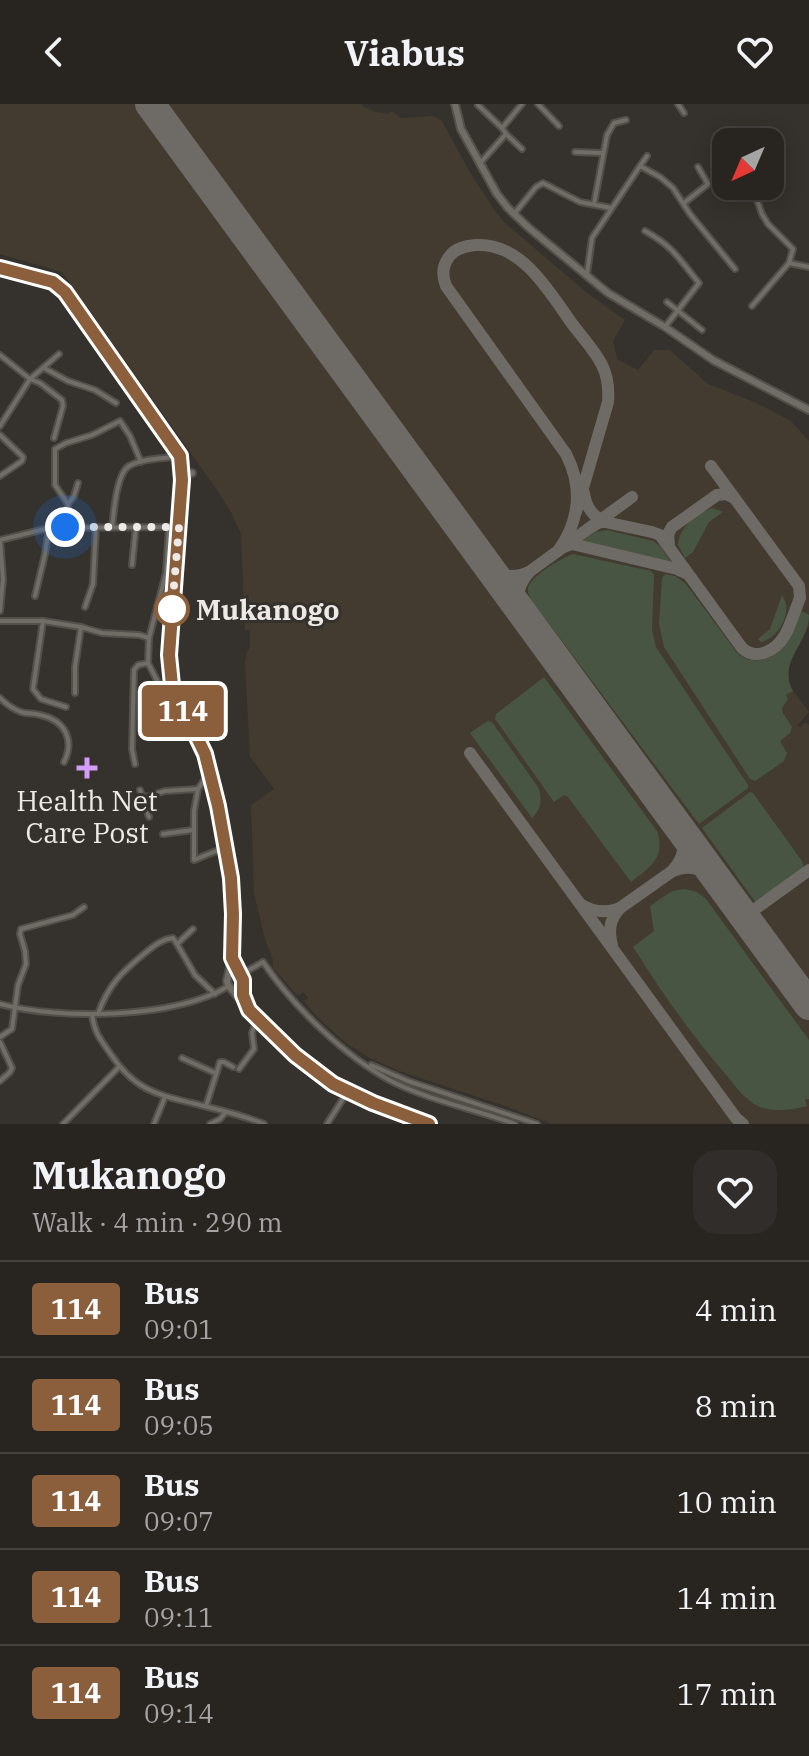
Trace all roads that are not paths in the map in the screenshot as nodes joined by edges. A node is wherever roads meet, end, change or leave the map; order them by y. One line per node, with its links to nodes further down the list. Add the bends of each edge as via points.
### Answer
1 (455, 104): 15 (main road, via 461,129)
2 (522, 104): 9 (street)
3 (538, 104): 8 (street)
4 (678, 104): 6 (street)
5 (478, 105): 9 (street)
6 (684, 113)
7 (626, 120): 13 (street, via 610,127)
8 (559, 126)
9 (502, 128): 10 (street)
10 (506, 134): 11 (street); 15 (street)
11 (522, 149)
12 (575, 152): 13 (street)
13 (602, 153): 20 (street)
14 (647, 156): 16 (street)
15 (481, 162): 22 (main road)
16 (640, 166): 19 (street, via 660,177); 21 (street)
17 (698, 167): 19 (street, via 708,184)
18 (757, 200): 24 (street, via 768,224 793,249)
19 (684, 203): 27 (street)
20 (594, 204): 21 (street); 22 (street, via 543,183)
21 (611, 208): 28 (street, via 590,242)
22 (514, 214): 28 (main road)
23 (645, 231): 31 (street, via 669,246 699,283)
24 (789, 263): 25 (street); 30 (street)
25 (809, 267)
26 (0, 268): 43 (main road, via 53,282 65,292)
27 (735, 269)
28 (587, 276): 32 (main road)
29 (667, 302): 31 (street)
30 (752, 306)
31 (677, 310): 32 (street); 33 (street)
32 (665, 327): 39 (main road, via 713,360)
33 (702, 330)
34 (59, 354): 36 (street)
35 (0, 355): 37 (street)
36 (44, 368): 37 (street); 38 (street)
37 (30, 379): 40 (street); 42 (street, via 63,402)
38 (116, 403)
39 (809, 410)
40 (0, 426)
41 (0, 435): 46 (street, via 23,459)
42 (54, 438)
43 (180, 456): 44 (street); 47 (main road)
44 (141, 462): 49 (street, via 120,421 57,448 55,485); 53 (street, via 126,468 120,479)
45 (192, 473): 47 (main road)
46 (0, 476)
47 (182, 480): 55 (main road)
48 (78, 483): 49 (street)
49 (68, 504): 51 (street)
50 (136, 526): 53 (street); 54 (street); 58 (street)
51 (65, 527): 52 (street); 56 (street)
52 (96, 527): 53 (street); 62 (street, via 93,584)
53 (112, 527)
54 (169, 527): 55 (street); 59 (street)
55 (179, 527): 60 (main road)
56 (49, 528): 57 (street); 61 (street)
57 (0, 540): 63 (street)
58 (132, 565)
59 (163, 586): 60 (street); 67 (street)
60 (175, 587): 72 (main road, via 169,664)
61 (35, 596)
62 (85, 607)
63 (0, 611)
64 (0, 621): 65 (street)
65 (43, 621): 66 (street); 71 (street, via 34,693)
66 (81, 627): 67 (street); 69 (street)
67 (149, 638): 68 (street)
68 (148, 663): 72 (street, via 161,688); 74 (street, via 134,670)
69 (75, 693)
70 (0, 698): 73 (street, via 61,725 70,745)
71 (66, 707)
72 (182, 710): 75 (main road)
73 (64, 762)
74 (135, 764)
75 (209, 772): 76 (street); 83 (main road)
76 (198, 789): 78 (street); 81 (street)
77 (140, 790): 78 (street)
78 (142, 798): 79 (street); 80 (street)
79 (129, 802)
80 (149, 817)
81 (193, 830): 82 (street); 83 (street, via 194,860)
82 (163, 834)
83 (226, 847): 87 (main road)
84 (84, 907): 94 (street, via 21,929 26,959)
85 (193, 929): 86 (street)
86 (177, 944): 92 (street, via 195,975); 97 (street, via 172,937 160,942 124,969)
87 (232, 958): 88 (main road); 89 (main road)
88 (240, 974): 89 (main road); 90 (main road); 101 (street, via 263,962 304,1012)
89 (228, 978): 91 (main road)
90 (243, 984): 91 (main road); 95 (main road)
91 (230, 987): 92 (street); 95 (main road)
92 (215, 994): 97 (street, via 183,1004)
93 (0, 1004): 94 (street)
94 (16, 1008): 96 (street); 99 (street, via 12,1029)
95 (249, 1010): 98 (main road)
96 (92, 1014): 97 (street); 102 (street, via 96,1032)
97 (98, 1014)
98 (257, 1019): 103 (street, via 254,1049 236,1068 221,1061); 105 (main road, via 307,1066)
99 (0, 1039): 104 (street, via 12,1068)
100 (182, 1058): 103 (street)
101 (358, 1058): 116 (street, via 396,1083); 117 (street, via 408,1081)
102 (119, 1067): 106 (street); 110 (street)
103 (215, 1073): 107 (street)
104 (0, 1081)
105 (348, 1091): 109 (main road); 114 (street)
106 (165, 1097): 107 (street); 111 (street)
107 (206, 1106): 108 (street)
108 (226, 1112): 112 (street); 113 (street)
109 (413, 1121): 115 (main road)
110 (63, 1124)
111 (154, 1124)
112 (210, 1124)
113 (264, 1124)
114 (327, 1124)
115 (429, 1124)
116 (515, 1124)
117 (537, 1124)

